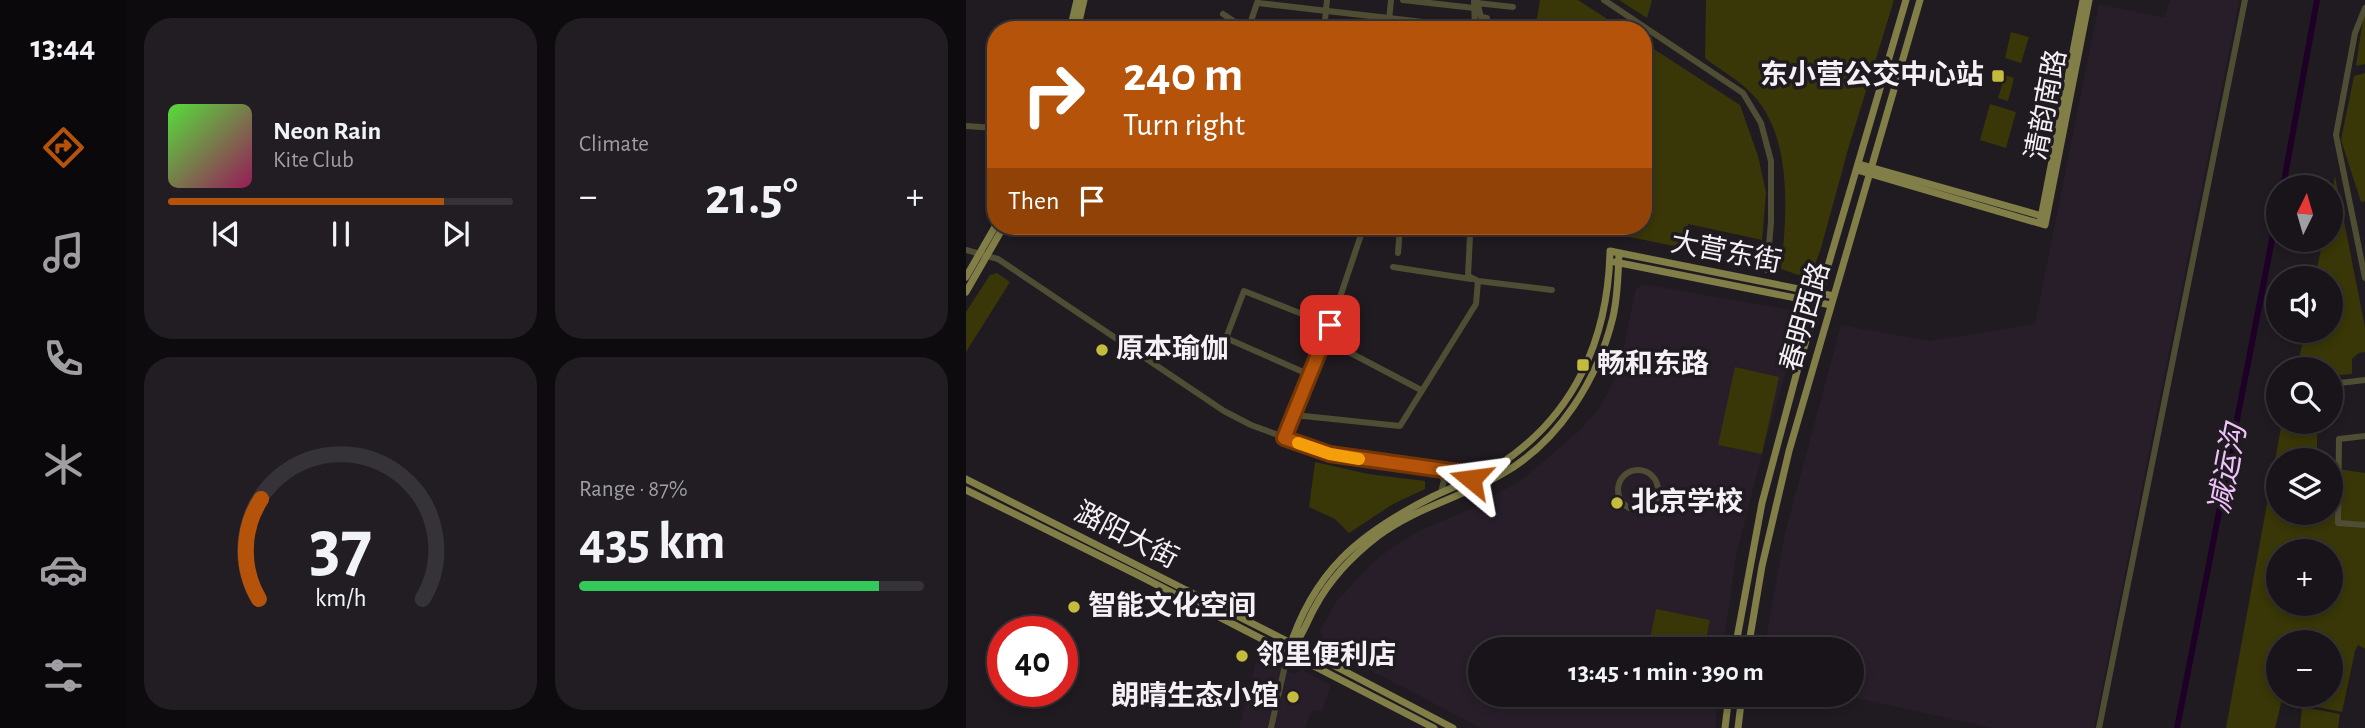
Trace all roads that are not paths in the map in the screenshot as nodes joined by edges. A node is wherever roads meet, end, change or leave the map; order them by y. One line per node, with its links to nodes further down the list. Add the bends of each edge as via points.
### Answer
1 (1077, 0): 21 (main road)
2 (1084, 0): 22 (main road)
3 (1327, 0): 17 (street)
4 (1391, 0): 19 (street)
5 (1403, 0): 14 (street)
6 (1604, 0): 13 (street)
7 (1906, 0): 33 (main road, 春明西路)
8 (1920, 0): 34 (main road, 春明西路)
9 (2083, 0): 35 (main road, 清韵南路)
10 (2089, 0): 35 (main road, 清韵南路)
11 (2245, 0): 84 (street)
12 (1258, 2): 17 (street); 24 (street)
13 (1611, 2): 29 (street)
14 (1476, 3): 15 (street); 20 (street, via 1481,17); 28 (street)
15 (1513, 7)
16 (2365, 8): 50 (street, via 2355,33 2336,135)
17 (1326, 11): 19 (street); 25 (street)
18 (1223, 14): 23 (street)
19 (1389, 18): 26 (street); 27 (street)
20 (1487, 18)
21 (1072, 21)
22 (1079, 21)
23 (1234, 21)
24 (1250, 21)
25 (1325, 21)
26 (1389, 21)
27 (1412, 21)
28 (1475, 21)
29 (1639, 21)
30 (1652, 30): 48 (street, via 1743,93 1762,122 1771,161)
31 (966, 126): 32 (street)
32 (987, 127)
33 (1858, 167): 34 (main road); 54 (main road, 春明西路)
34 (1871, 171): 35 (main road); 55 (main road, 春明西路)
35 (2042, 219)
36 (992, 235): 43 (main road)
37 (998, 235): 43 (main road)
38 (1361, 235): 56 (street)
39 (1399, 235): 44 (street)
40 (1470, 236): 51 (street, via 1468,276)
41 (966, 250): 43 (street)
42 (1619, 253): 45 (main road, 大营东街, via 1610,251); 46 (main road); 54 (main road, 大营东街)
43 (984, 254): 49 (main road); 53 (main road); 64 (street, via 1224,411)
44 (1398, 254)
45 (1610, 261): 46 (main road, 大营东街); 68 (main road, via 1599,332 1573,390 1526,445)
46 (1619, 263): 54 (main road, 大营东街); 69 (main road, via 1606,341 1583,391 1544,442)
47 (1393, 267): 51 (street)
48 (1767, 270)
49 (966, 276)
50 (2365, 278)
51 (1475, 280): 52 (street); 61 (street, via 1476,304)
52 (1552, 290)
53 (966, 292)
54 (1820, 298): 55 (main road, 大营东街); 73 (main road, 春明西路, via 1762,503)
55 (1832, 301): 74 (main road, 春明西路, via 1777,497)
56 (1330, 325): 57 (street); 58 (street, via 1244,291 1226,338)
57 (1324, 339): 58 (street); 61 (street)
58 (1310, 375): 62 (street)
59 (2365, 380): 60 (street)
60 (2343, 383)
61 (1421, 390): 62 (street, via 1400,426)
62 (1294, 415): 64 (street)
63 (2365, 436): 72 (street, via 2339,439 2338,523)
64 (1284, 438): 65 (street, via 1330,454)
65 (1437, 469): 68 (street); 71 (street, via 1444,480)
66 (1647, 472): 66 (street, via 1629,473 1620,483 1619,496 1627,507 1640,510 1656,499 1658,487)
67 (966, 479): 75 (main road, 潞阳大街)
68 (1471, 479): 69 (street); 71 (main road)
69 (1476, 487): 75 (main road, via 1409,517 1351,558)
70 (966, 490): 76 (main road, 潞阳大街)
71 (1441, 493): 75 (main road, via 1375,528 1341,558 1315,590 1298,621)
72 (2365, 525)
73 (1737, 637)
74 (1750, 637)
75 (1293, 644): 76 (main road); 81 (main road, 潞阳大街)
76 (1288, 652): 79 (street); 80 (main road, 潞阳大街)
77 (1728, 707): 82 (main road)
78 (1741, 707): 83 (main road)
79 (1271, 728)
80 (1434, 728)
81 (1453, 728)
82 (1726, 728)
83 (1738, 728)
84 (2099, 728)

